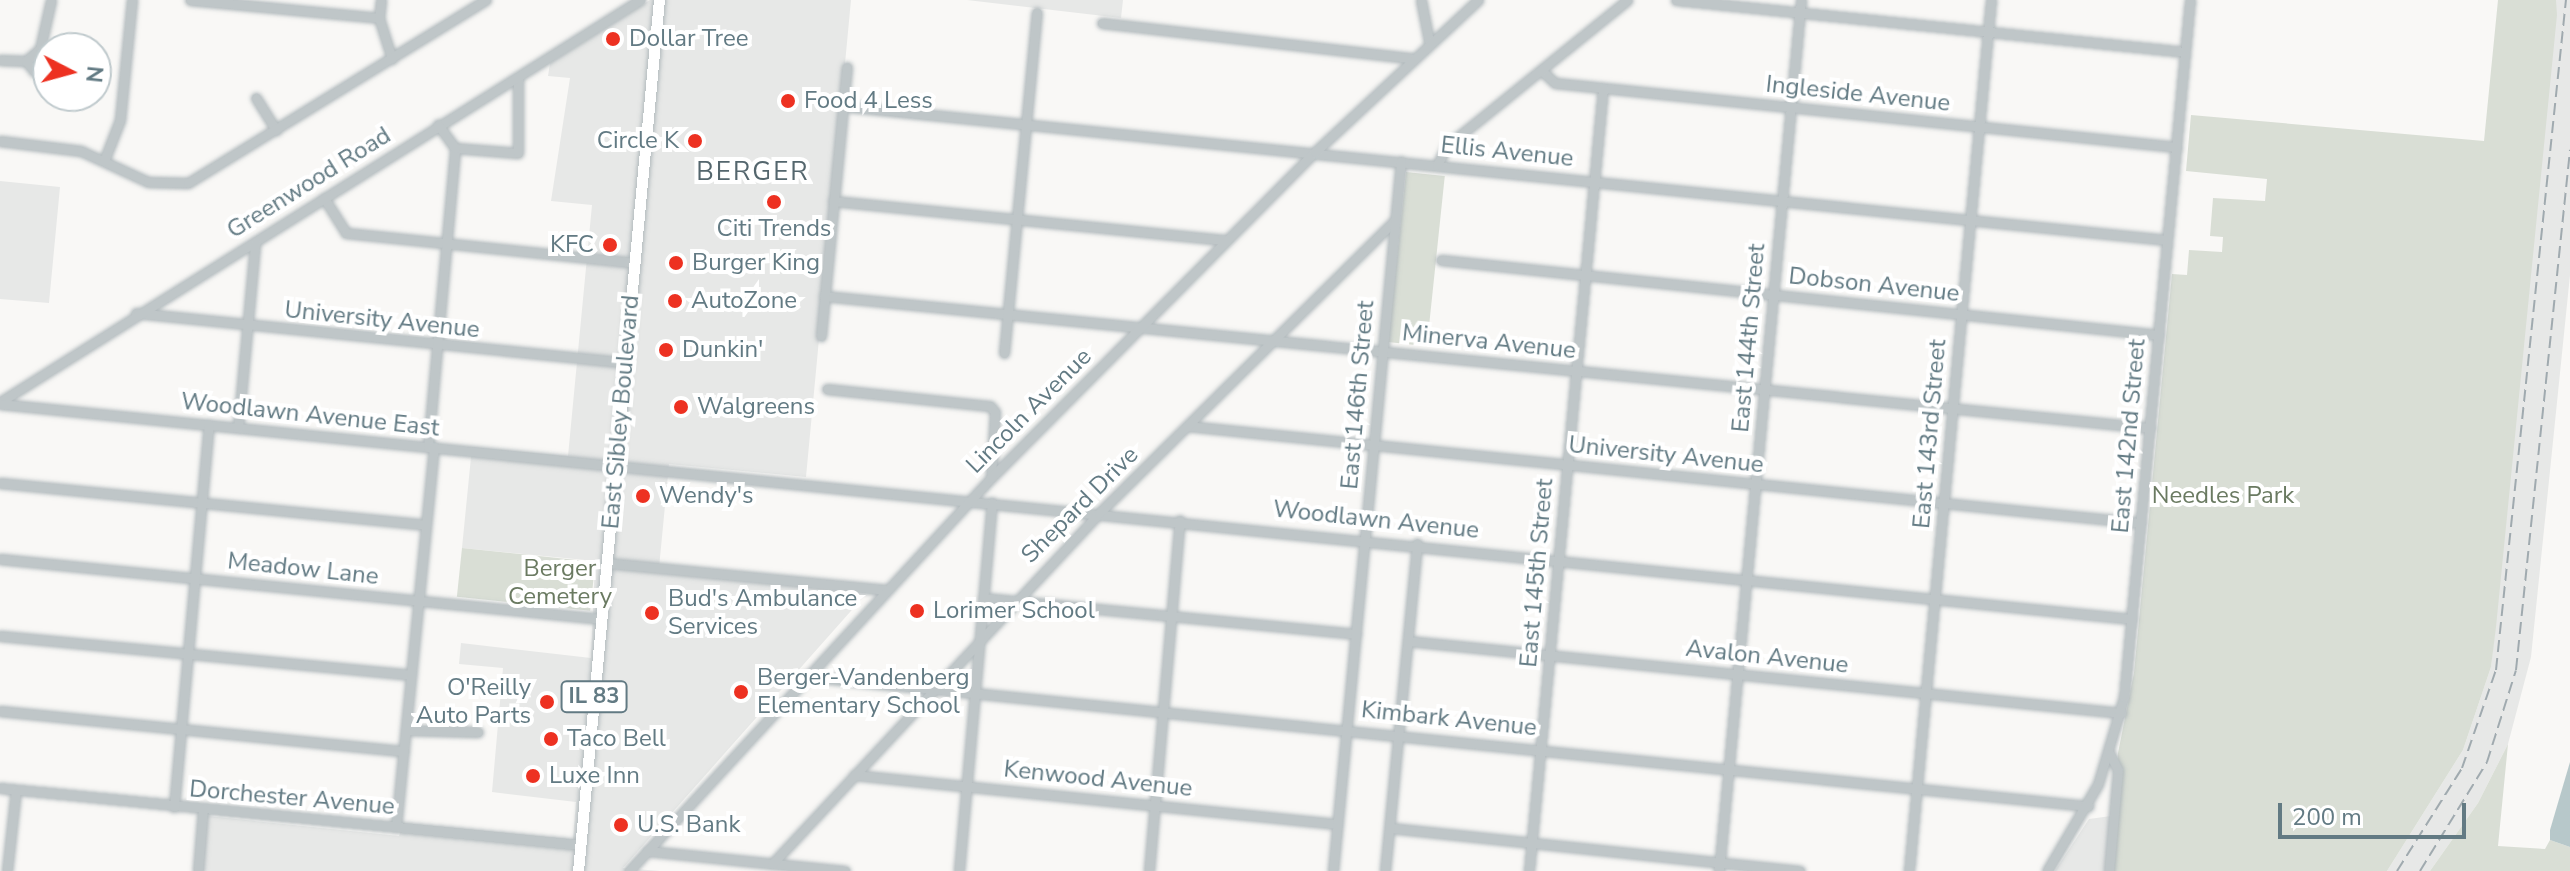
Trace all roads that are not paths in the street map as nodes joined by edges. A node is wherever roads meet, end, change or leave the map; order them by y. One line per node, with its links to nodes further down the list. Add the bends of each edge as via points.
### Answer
1 (51, 0): 19 (street)
2 (132, 0): 43 (street, via 120,120)
3 (190, 0): 17 (street)
4 (381, 0): 17 (street)
5 (486, 0): 25 (street)
6 (640, 0): 30 (street, Greenwood Road)
7 (659, 0): 58 (main road, East Sibley Boulevard / IL 83)
8 (1421, 0): 21 (street)
9 (1478, 0): 21 (street, Lincoln Avenue)
10 (1676, 0): 16 (street)
11 (1801, 0): 16 (street, East 144th Street)
12 (1991, 0): 20 (street, East 143rd Street)
13 (2190, 0): 22 (street, East 142nd Street)
14 (1621, 2): 29 (street)
15 (1037, 13): 35 (street)
16 (1799, 13): 20 (street); 34 (street, East 144th Street)
17 (379, 18): 25 (street)
18 (1102, 23): 24 (street)
19 (47, 32)
20 (1988, 32): 22 (street); 37 (street, East 143rd Street)
21 (1429, 41): 24 (street, Lincoln Avenue)
22 (2185, 52): 40 (street, East 142nd Street)
23 (30, 58): 26 (street); 27 (street)
24 (1411, 58): 42 (street, Lincoln Avenue)
25 (392, 59): 38 (street)
26 (0, 60)
27 (32, 64)
28 (847, 67): 33 (street)
29 (1541, 70): 31 (street, Ingleside Avenue, via 1555,83); 45 (street, via 1447,146)
30 (518, 78): 36 (street, Greenwood Road); 41 (street, via 518,153)
31 (1603, 88): 34 (street, Ingleside Avenue); 46 (street, East 145th Street)
32 (256, 98): 38 (street)
33 (843, 106): 35 (street, Ellis Avenue); 48 (street)
34 (1791, 107): 37 (street, Ingleside Avenue); 49 (street, East 144th Street)
35 (1028, 123): 42 (street, Ellis Avenue); 50 (street)
36 (438, 125): 41 (street); 47 (street, Greenwood Road)
37 (1980, 127): 40 (street, Ingleside Avenue); 52 (street, East 143rd Street)
38 (276, 130): 43 (street, via 188,183 133,179)
39 (0, 141): 43 (street, via 72,149)
40 (2177, 147): 54 (street, East 142nd Street)
41 (455, 148): 56 (street)
42 (1315, 152): 44 (street, Ellis Avenue); 53 (street, Lincoln Avenue)
43 (104, 161)
44 (1401, 161): 45 (street, Ellis Avenue); 51 (street, East 146th Street)
45 (1437, 165): 46 (street, Ellis Avenue)
46 (1594, 181): 49 (street, Ellis Avenue); 59 (street, East 145th Street)
47 (324, 198): 55 (street, Greenwood Road); 56 (street, via 346,233)
48 (833, 201): 50 (street); 61 (street)
49 (1782, 201): 52 (street, Ellis Avenue); 60 (street, East 144th Street)
50 (1019, 218): 53 (street); 63 (street)
51 (1395, 220): 69 (street, Shepard Drive); 71 (street, East 146th Street)
52 (1971, 220): 54 (street, Ellis Avenue); 64 (street, East 143rd Street)
53 (1226, 240): 66 (street, Lincoln Avenue)
54 (2167, 240): 67 (street, East 142nd Street)
55 (255, 243): 62 (street, Greenwood Road); 65 (street)
56 (447, 245): 58 (street); 70 (street)
57 (1441, 260): 59 (street, Dobson Avenue)
58 (635, 263): 73 (main road, East Sibley Boulevard / IL 83)
59 (1585, 275): 60 (street, Dobson Avenue); 74 (street, East 145th Street)
60 (1773, 295): 64 (street, Dobson Avenue); 76 (street, East 144th Street)
61 (824, 296): 63 (street, Minerva Avenue); 68 (street)
62 (135, 313): 65 (street, University Avenue); 77 (street, Greenwood Road)
63 (1010, 313): 66 (street, Minerva Avenue); 72 (street)
64 (1962, 314): 67 (street, Dobson Avenue); 78 (street, East 143rd Street)
65 (248, 326): 70 (street, University Avenue); 81 (street)
66 (1141, 326): 69 (street, Minerva Avenue); 87 (street, Lincoln Avenue)
67 (2159, 335): 82 (street, East 142nd Street)
68 (821, 336)
69 (1272, 340): 71 (street, Minerva Avenue); 80 (street, Shepard Drive)
70 (437, 346): 73 (street, University Avenue); 84 (street)
71 (1383, 351): 74 (street, Minerva Avenue); 83 (street, East 146th Street)
72 (1004, 353)
73 (626, 363): 85 (main road, East Sibley Boulevard / IL 83)
74 (1576, 371): 76 (street, Minerva Avenue); 86 (street, East 145th Street)
75 (827, 389): 87 (street, via 985,404 995,412)
76 (1764, 390): 78 (street, Minerva Avenue); 89 (street, East 144th Street)
77 (0, 403): 79 (street, Woodlawn Avenue East)
78 (1953, 409): 82 (street, Minerva Avenue); 92 (street, East 143rd Street)
79 (209, 425): 81 (street, Woodlawn Avenue East); 93 (street)
80 (1187, 426): 83 (street, University Avenue); 94 (street, Shepard Drive)
81 (238, 428): 84 (street, Woodlawn Avenue East)
82 (2150, 428): 96 (street, East 142nd Street)
83 (1374, 445): 86 (street, University Avenue); 98 (street, East 146th Street)
84 (431, 447): 85 (street, Woodlawn Avenue East); 97 (street)
85 (616, 465): 90 (street, Woodlawn Avenue); 102 (main road, East Sibley Boulevard / IL 83)
86 (1567, 465): 89 (street, University Avenue); 101 (street, East 145th Street)
87 (991, 478): 90 (street, Lincoln Avenue)
88 (0, 483): 93 (street)
89 (1755, 484): 92 (street, University Avenue); 104 (street, East 144th Street)
90 (969, 500): 91 (street, Woodlawn Avenue); 105 (street, Lincoln Avenue)
91 (992, 502): 94 (street, Woodlawn Avenue); 106 (street)
92 (1944, 503): 96 (street, University Avenue); 107 (street, East 143rd Street)
93 (203, 504): 97 (street); 103 (street)
94 (1099, 513): 95 (street, Woodlawn Avenue); 109 (street, Shepard Drive)
95 (1180, 520): 98 (street, Woodlawn Avenue); 110 (street)
96 (2141, 523): 112 (street, East 142nd Street)
97 (426, 525): 108 (street)
98 (1365, 538): 99 (street, Woodlawn Avenue); 113 (street, East 146th Street)
99 (1417, 544): 101 (street, Woodlawn Avenue); 116 (street)
100 (0, 559): 103 (street, Meadow Lane)
101 (1559, 559): 104 (street, Woodlawn Avenue); 118 (street, East 145th Street)
102 (607, 563): 105 (street); 111 (main road, East Sibley Boulevard / IL 83)
103 (195, 578): 108 (street, Meadow Lane); 117 (street)
104 (1747, 578): 107 (street, Woodlawn Avenue); 119 (street, East 144th Street)
105 (885, 590): 121 (street, Lincoln Avenue)
106 (983, 598): 109 (street); 115 (street)
107 (1935, 598): 112 (street, Woodlawn Avenue); 124 (street, East 143rd Street)
108 (419, 600): 111 (street, Meadow Lane); 120 (street)
109 (1015, 601): 110 (street); 115 (street, Shepard Drive)
110 (1173, 616): 113 (street); 126 (street)
111 (602, 619): 150 (main road, East Sibley Boulevard / IL 83)
112 (2132, 619): 127 (street, East 142nd Street)
113 (1356, 634): 128 (street, East 146th Street)
114 (0, 636): 117 (street)
115 (979, 640): 122 (street, Shepard Drive); 123 (street)
116 (1408, 641): 118 (street, Avalon Avenue); 132 (street)
117 (188, 654): 120 (street); 129 (street)
118 (1549, 655): 119 (street, Avalon Avenue); 133 (street, East 145th Street)
119 (1738, 674): 124 (street, Avalon Avenue); 136 (street, East 144th Street)
120 (411, 675): 130 (street)
121 (805, 676): 122 (street, Kimbark Avenue); 151 (street, Lincoln Avenue)
122 (932, 688): 123 (street, Kimbark Avenue); 137 (street, Shepard Drive)
123 (975, 692): 126 (street, Kimbark Avenue); 138 (street)
124 (1926, 694): 127 (street, Avalon Avenue); 140 (street, East 143rd Street)
125 (0, 711): 129 (street)
126 (1163, 711): 128 (street, Kimbark Avenue); 142 (street)
127 (2121, 713): 135 (street, East 142nd Street)
128 (1347, 728): 132 (street, Kimbark Avenue); 146 (street, East 146th Street)
129 (182, 729): 134 (street); 144 (street)
130 (406, 730): 131 (street); 134 (street)
131 (478, 732)
132 (1399, 734): 133 (street, Kimbark Avenue); 148 (street)
133 (1541, 750): 136 (street, Kimbark Avenue); 149 (street, East 145th Street)
134 (404, 751): 147 (street)
135 (2110, 754): 143 (street); 167 (street, East 142nd Street, via 2118,770)
136 (1729, 770): 140 (street, Kimbark Avenue); 153 (street, East 144th Street)
137 (854, 775): 138 (street, Kenwood Avenue); 152 (street, Shepard Drive)
138 (967, 786): 142 (street, Kenwood Avenue); 159 (street)
139 (0, 788): 141 (street, Dorchester Avenue)
140 (1917, 789): 143 (street, Kimbark Avenue); 165 (street, East 143rd Street)
141 (16, 790): 144 (street, Dorchester Avenue); 154 (street)
142 (1155, 805): 146 (street, Kenwood Avenue); 160 (street)
143 (2088, 806): 166 (street)
144 (174, 807): 145 (street, Dorchester Avenue)
145 (203, 809): 147 (street, Dorchester Avenue); 155 (street)
146 (1338, 824): 161 (street, East 146th Street)
147 (396, 827): 150 (street, Dorchester Avenue)
148 (1390, 828): 149 (street); 162 (street)
149 (1532, 843): 153 (street); 163 (street, East 145th Street)
150 (580, 845): 156 (main road, East Sibley Boulevard / IL 83)
151 (647, 851): 152 (street); 157 (street, Lincoln Avenue)
152 (772, 864): 158 (street)
153 (1720, 867): 164 (street)
154 (7, 871)
155 (198, 871)
156 (578, 871)
157 (629, 871)
158 (845, 871)
159 (959, 871)
160 (1149, 871)
161 (1333, 871)
162 (1385, 871)
163 (1529, 871)
164 (1800, 871)
165 (1909, 871)
166 (2047, 871)
167 (2109, 871)

